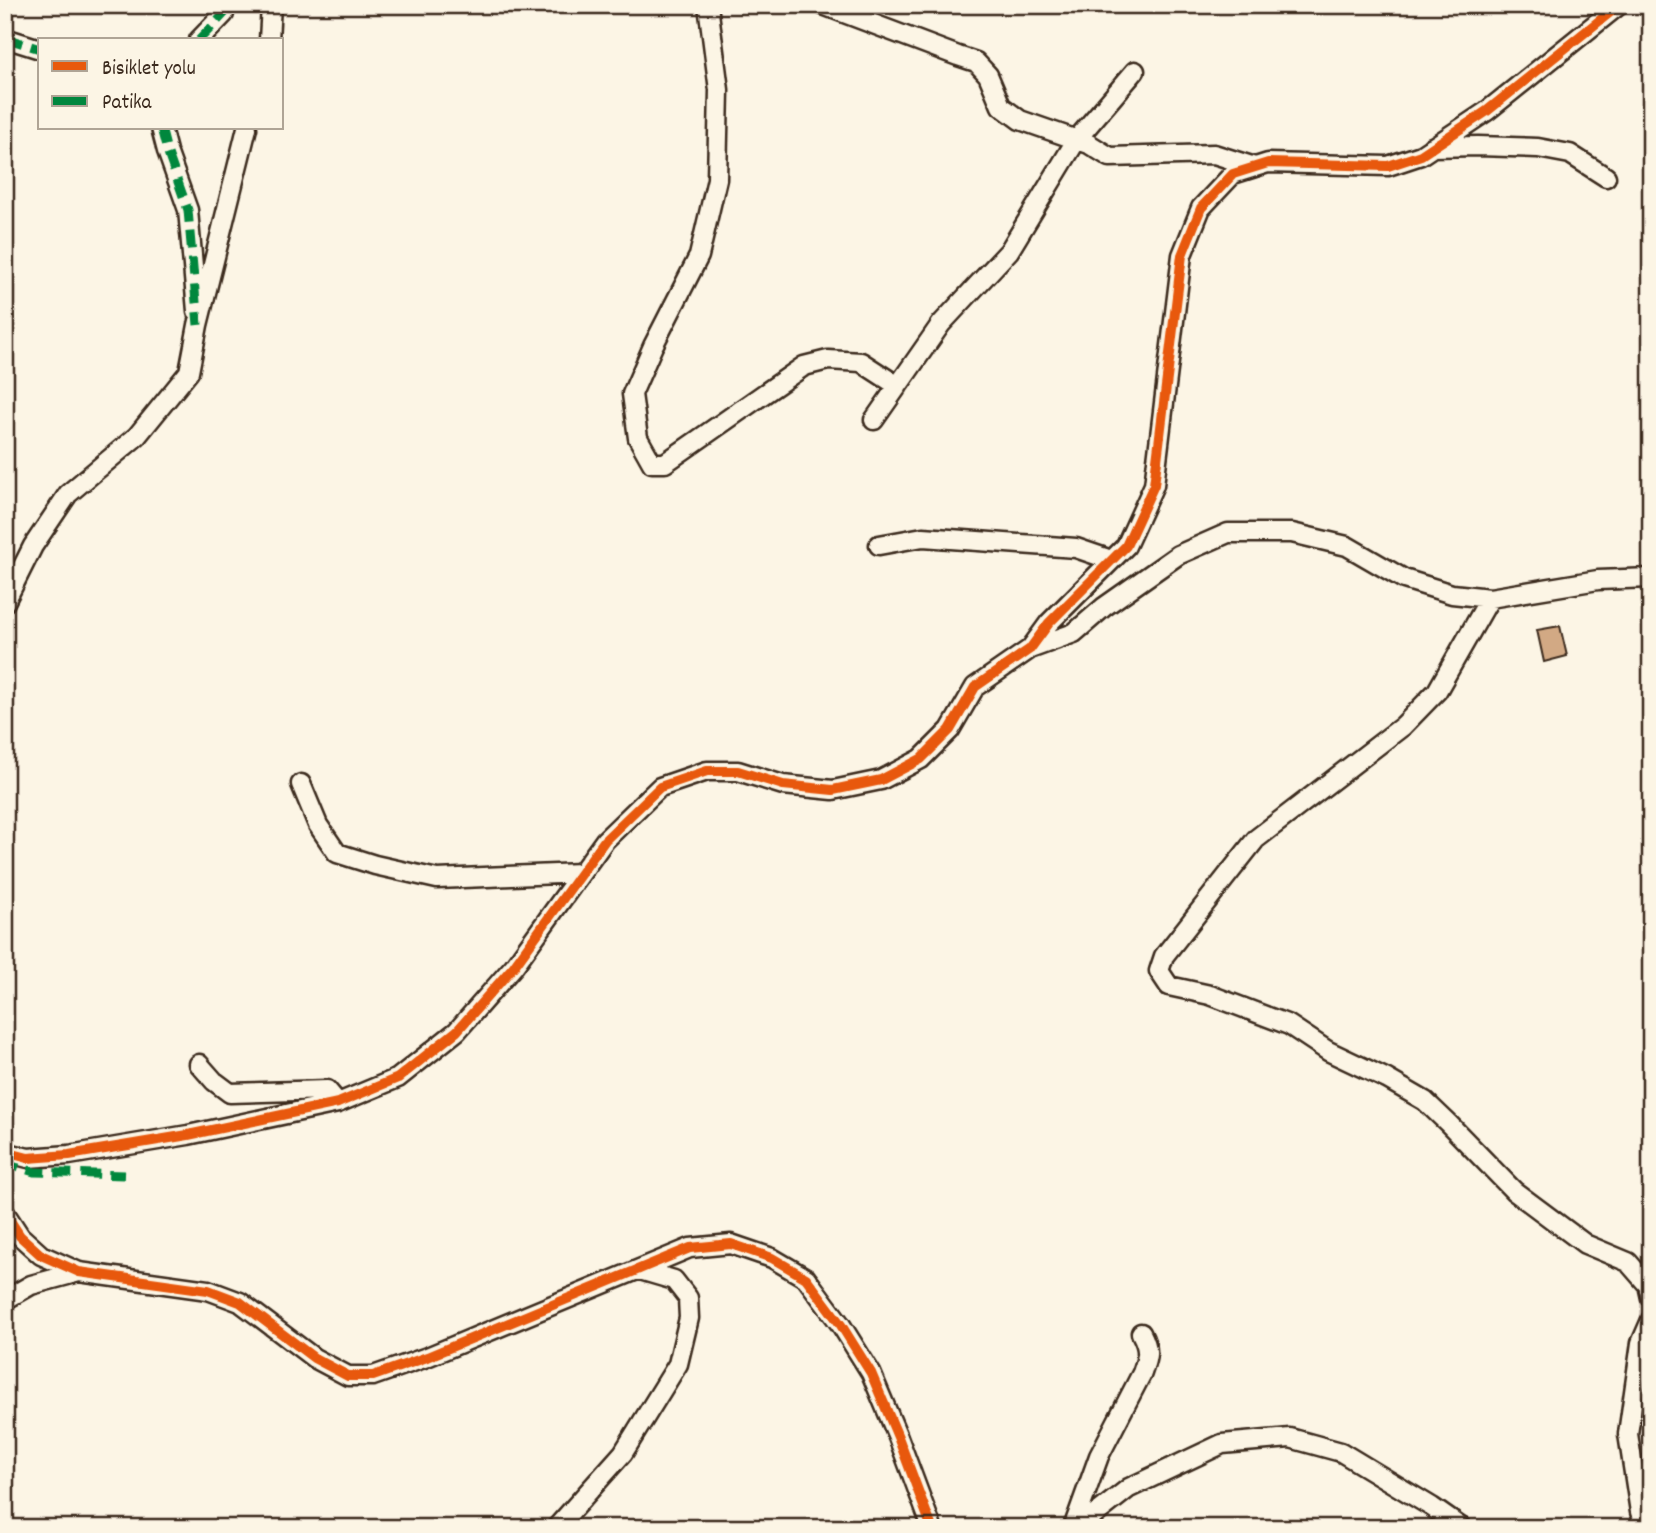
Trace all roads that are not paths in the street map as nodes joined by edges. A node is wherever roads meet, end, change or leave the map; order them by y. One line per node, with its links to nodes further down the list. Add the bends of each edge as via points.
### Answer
1 (225, 5): 7 (street, via 223,14)
2 (271, 5): 8 (street)
3 (708, 5): 18 (street, via 719,90 717,179 699,256 632,394 638,438 652,463 665,463 804,366 828,360 861,362)
4 (823, 5): 13 (street, via 976,62 988,75 1001,106 1020,120)
5 (1619, 5): 14 (street, via 1487,111)
6 (5, 38): 9 (street)
7 (201, 38)
8 (269, 38)
9 (38, 49)
10 (1135, 71): 13 (street)
11 (162, 130): 17 (street, via 188,210)
12 (247, 130): 17 (street)
13 (1077, 139): 15 (street, via 1110,157 1214,154); 18 (street, via 1009,251 941,324)
14 (1432, 147): 15 (street, via 1388,166 1268,163); 16 (street, via 1538,148 1570,154)
15 (1255, 167): 21 (street, via 1233,174 1201,208 1182,255 1154,485 1126,546)
16 (1606, 177)
17 (198, 325): 24 (street, via 189,372 137,436 68,494 33,546)
18 (898, 386): 19 (street)
19 (874, 420)
20 (879, 545): 21 (street, via 923,537 1076,548)
21 (1111, 560): 25 (street)
22 (1651, 578): 23 (street, via 1598,580)
23 (1490, 598): 25 (street, via 1452,594 1404,579 1347,546 1292,533 1228,533 1178,555 1074,633); 34 (street, via 1437,691 1403,726 1256,839 1164,956 1159,971 1169,986 1210,995 1289,1025 1328,1051 1425,1101 1514,1191 1585,1244 1628,1262 1648,1285)
24 (5, 602)
25 (1030, 649): 27 (street, via 975,687 950,730 921,759 881,780 833,790 783,785 738,771 707,771 660,788 605,840)
26 (301, 784): 27 (street, via 318,825 337,853 375,866 436,879)
27 (581, 873): 29 (street, via 514,965 457,1031 398,1078)
28 (199, 1064): 29 (street, via 230,1093 327,1090)
29 (338, 1102): 30 (street, via 69,1155 28,1158)
30 (5, 1150)
31 (5, 1213): 33 (street, via 20,1237 41,1255)
32 (640, 1270): 33 (street, via 373,1376 348,1376 314,1358 240,1302 208,1290); 38 (street, via 674,1280 688,1298 690,1318 678,1364 623,1453); 39 (street, via 690,1248 731,1244 772,1258 806,1279 871,1373)
33 (79, 1272): 35 (street, via 31,1285)
34 (1651, 1298)
35 (5, 1300)
36 (1651, 1320): 43 (street, via 1641,1343 1628,1434 1640,1512)
37 (1141, 1334): 40 (street, via 1148,1346 1147,1360 1099,1456)
38 (556, 1528)
39 (932, 1528)
40 (1073, 1528)
41 (1078, 1528): 42 (street, via 1129,1488 1222,1444 1290,1438 1341,1452)
42 (1462, 1528)
43 (1649, 1528)

